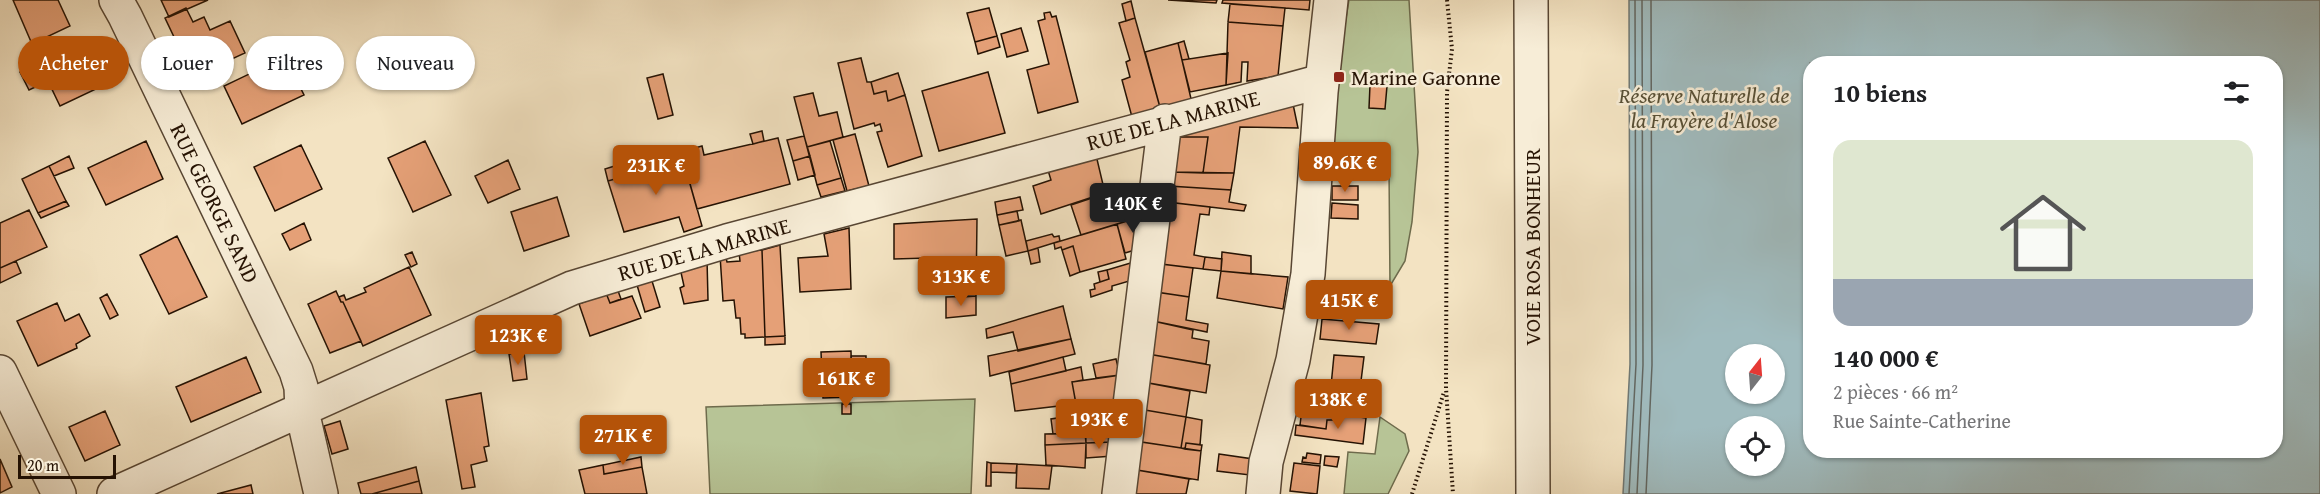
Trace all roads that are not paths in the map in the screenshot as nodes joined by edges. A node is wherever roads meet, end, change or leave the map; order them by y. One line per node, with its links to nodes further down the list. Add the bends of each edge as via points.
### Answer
1 (116, 0): 7 (street, RUE GEORGE SAND, via 296,371)
2 (1331, 0): 4 (street)
3 (1531, 0): 13 (street, VOIE ROSA BONHEUR)
4 (1322, 81): 5 (street, RUE DE LA MARINE); 12 (street, via 1308,274 1293,360 1266,462)
5 (1166, 121): 7 (street, RUE DE LA MARINE, via 727,241 572,288); 11 (street)
6 (0, 372): 8 (street)
7 (302, 411): 9 (street, RUE DE LA MARINE); 10 (street, RUE GEORGE SAND)
8 (59, 494)
9 (114, 494)
10 (321, 494)
11 (1119, 494)
12 (1263, 494)
13 (1533, 494)

